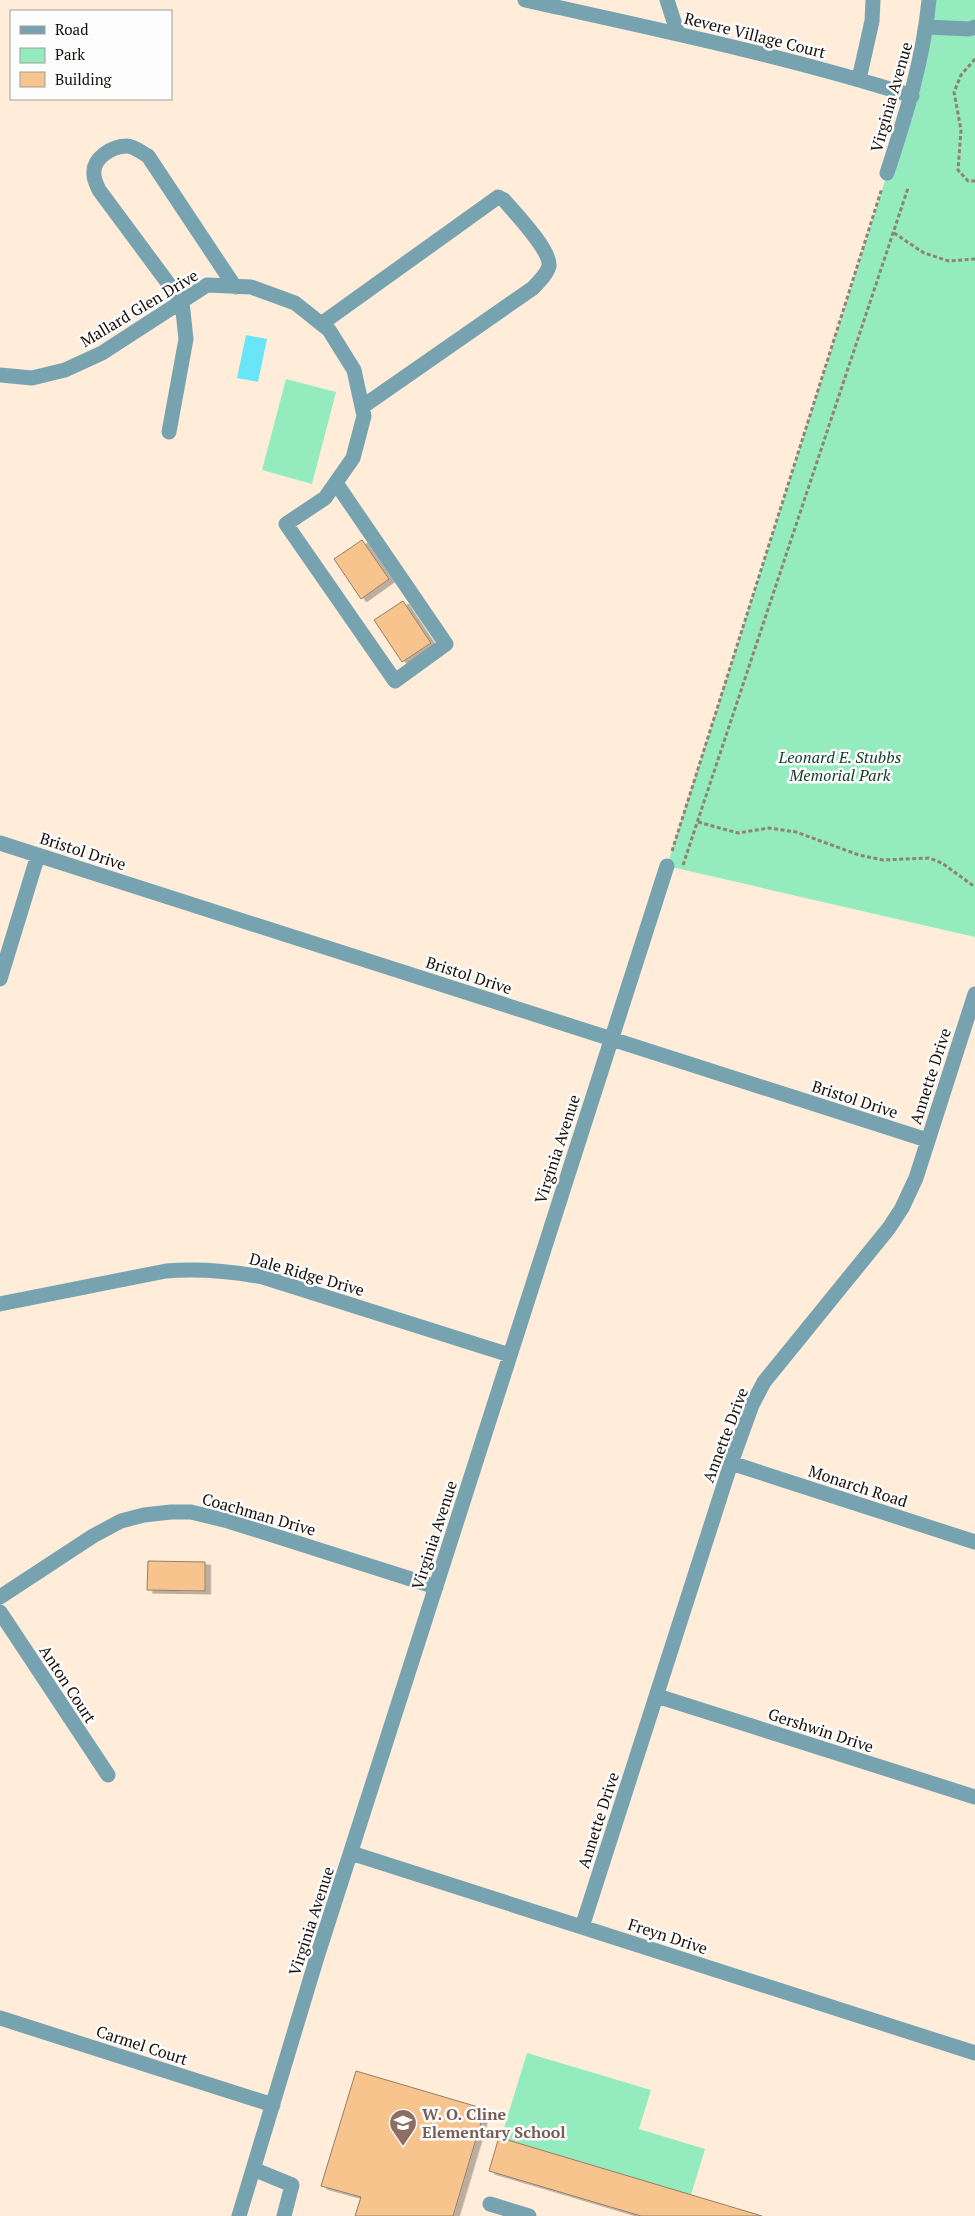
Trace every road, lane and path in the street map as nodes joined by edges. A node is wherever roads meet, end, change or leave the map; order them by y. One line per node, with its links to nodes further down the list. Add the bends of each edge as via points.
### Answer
1 (525, 0): 7 (street, Revere Village Court)
2 (667, 0): 7 (street)
3 (873, 0): 9 (street, via 872,21)
4 (929, 0): 6 (street, Virginia Avenue)
5 (975, 26): 6 (street, via 969,29)
6 (926, 27): 10 (street, Virginia Avenue)
7 (678, 34): 9 (street, Revere Village Court)
8 (975, 59): 12 (path, via 961,75 954,92 961,130 958,170 968,181)
9 (859, 79): 10 (street, Revere Village Court)
10 (912, 96): 11 (street, Virginia Avenue)
11 (887, 173): 26 (path)
12 (975, 181)
13 (908, 188): 14 (path)
14 (894, 233): 15 (path, via 924,254 949,261); 23 (path)
15 (975, 259)
16 (235, 286): 17 (street, Mallard Glen Drive, via 207,285); 17 (street, via 148,156 132,147 114,149 96,162 94,174 99,190); 18 (street, Mallard Glen Drive, via 251,287 295,303)
17 (182, 302): 19 (street, Mallard Glen Drive, via 102,353 65,370 32,378); 21 (street, via 186,339)
18 (321, 324): 20 (street, Mallard Glen Drive, via 329,330 354,370); 20 (street, via 498,197 536,239 548,259 546,272 533,288)
19 (0, 375)
20 (362, 407): 22 (street, Mallard Glen Drive, via 364,416 353,458)
21 (169, 432)
22 (336, 483): 22 (street, Mallard Glen Drive, via 325,498 286,524 395,681 446,644)
23 (698, 822): 26 (path); 27 (path, via 738,833 769,828 796,832 859,855 883,860 929,858 942,863)
24 (0, 843): 25 (street, Bristol Drive)
25 (38, 855): 28 (street); 30 (street, Bristol Drive)
26 (674, 868): 30 (street, Virginia Avenue)
27 (975, 887)
28 (0, 979)
29 (975, 994): 31 (street, Annette Drive)
30 (610, 1039): 31 (street, Bristol Drive); 33 (street, Virginia Avenue)
31 (927, 1140): 34 (street, Annette Drive, via 916,1178 902,1208 764,1382)
32 (0, 1304): 33 (street, Dale Ridge Drive, via 166,1271 230,1271 263,1277)
33 (510, 1355): 36 (street, Virginia Avenue)
34 (731, 1463): 35 (street, Monarch Road); 39 (street, Annette Drive)
35 (975, 1542)
36 (436, 1587): 37 (street, Coachman Drive, via 228,1520 191,1512 171,1512 121,1521); 42 (street, Virginia Avenue)
37 (0, 1597)
38 (0, 1612): 40 (street, Anton Court)
39 (656, 1696): 41 (street, Gershwin Drive); 43 (street, Annette Drive)
40 (108, 1775)
41 (975, 1797)
42 (351, 1853): 43 (street, Freyn Drive); 46 (street, Virginia Avenue)
43 (582, 1927): 45 (street, Freyn Drive)
44 (0, 2018): 46 (street, Carmel Court)
45 (975, 2053)
46 (273, 2105): 47 (street, Virginia Avenue)
47 (253, 2169): 49 (street, Virginia Avenue); 50 (street, via 292,2185)
48 (490, 2204): 51 (street)
49 (239, 2216)
50 (284, 2216)
51 (529, 2216)

